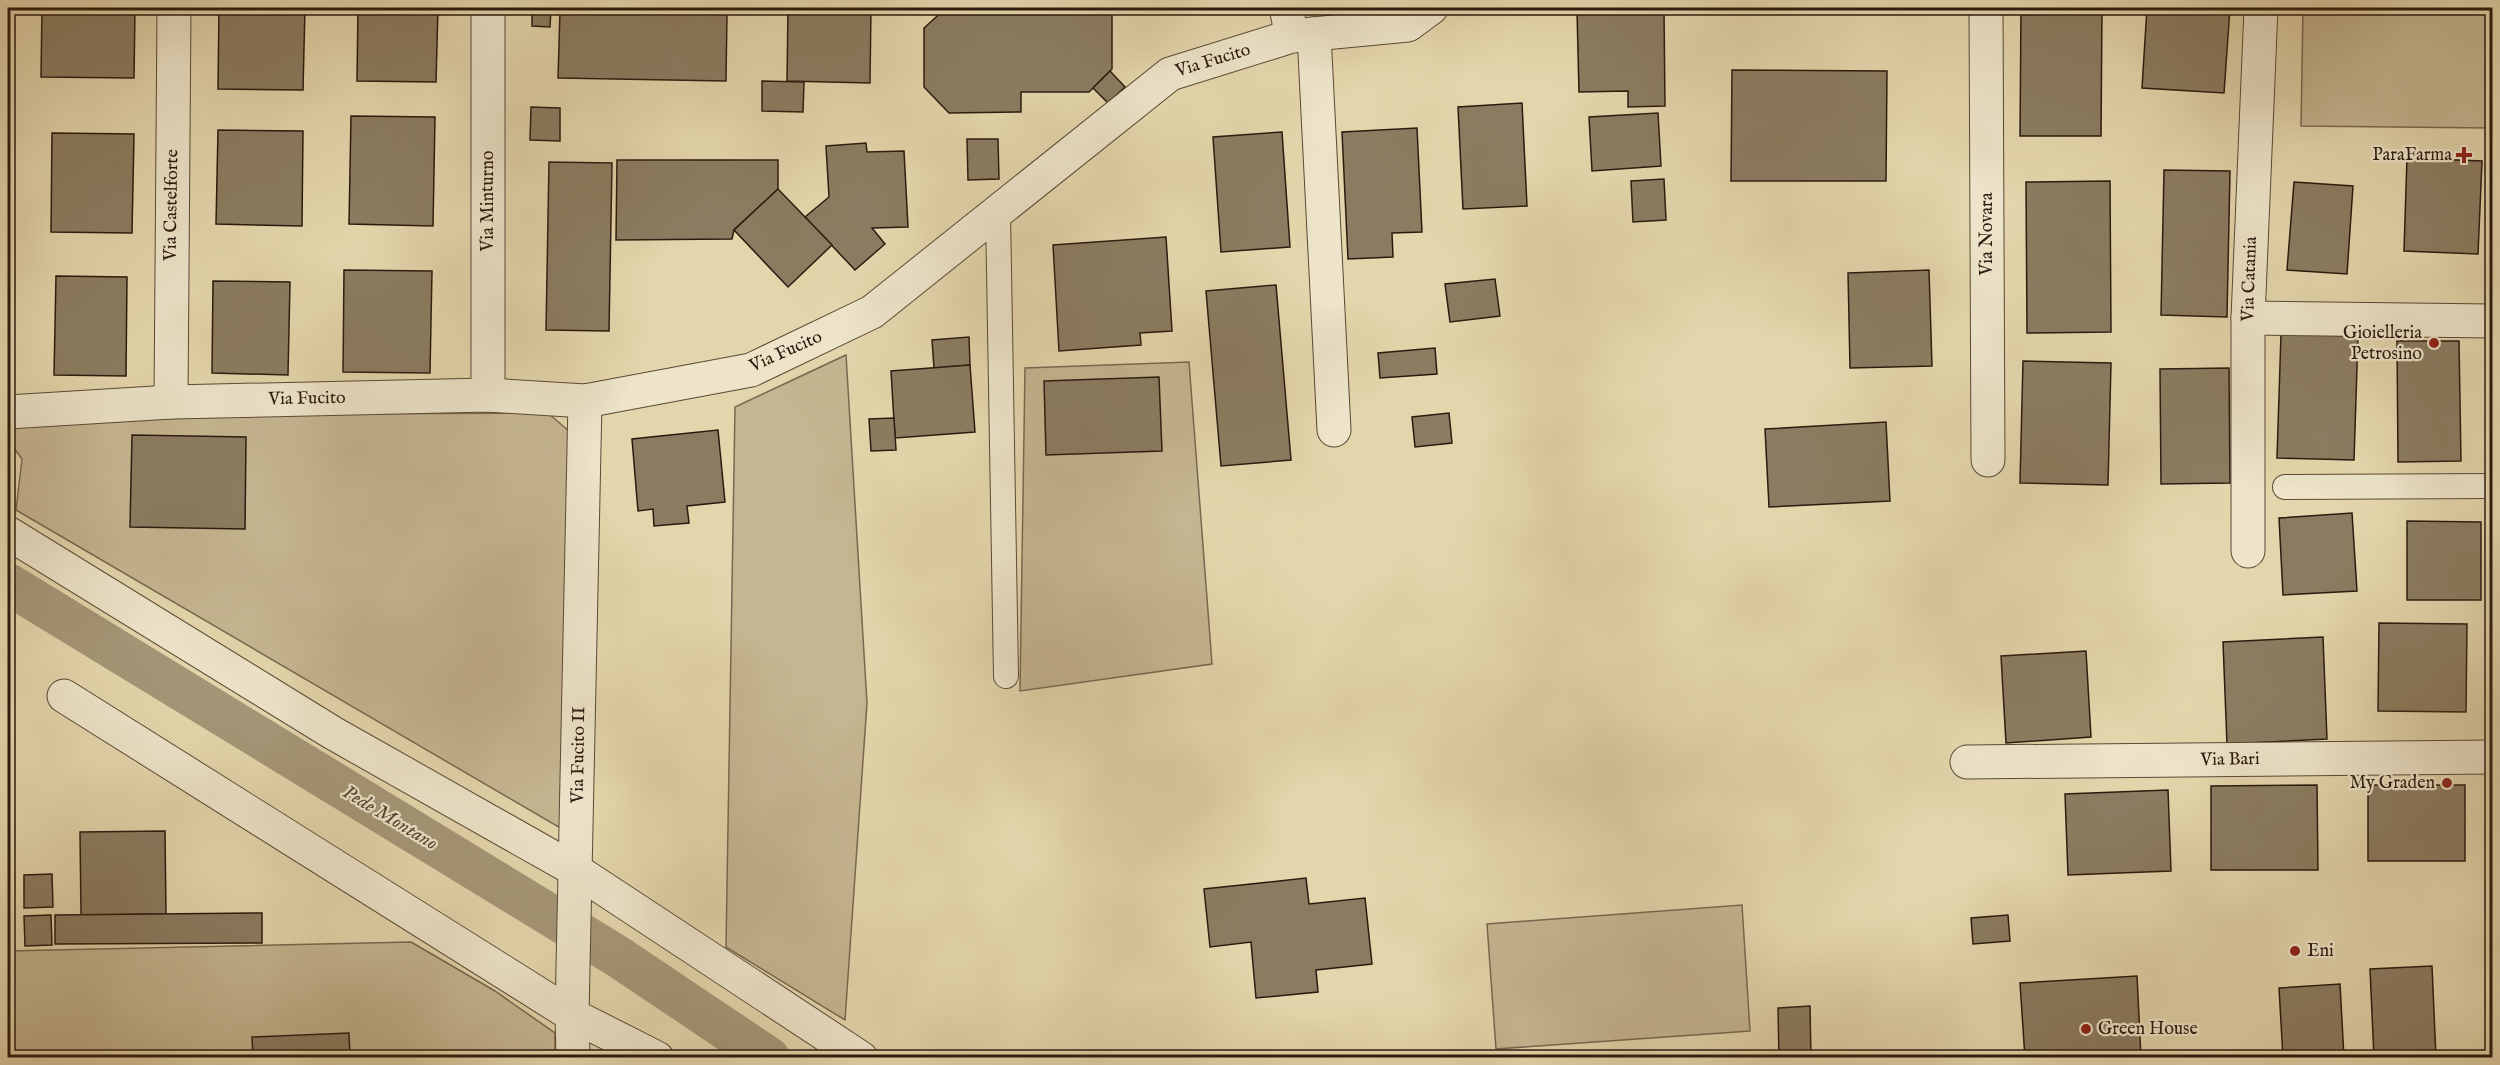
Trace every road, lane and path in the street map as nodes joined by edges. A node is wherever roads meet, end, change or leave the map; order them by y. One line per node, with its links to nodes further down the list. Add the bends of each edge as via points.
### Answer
1 (174, 8): 12 (street, Via Castelforte)
2 (488, 8): 10 (street, Via Minturno)
3 (1431, 8): 6 (street, Via Fucito, via 1408,25)
4 (1986, 8): 15 (street, Via Novara)
5 (2261, 8): 8 (street, Via Catania)
6 (1297, 26): 7 (street, Via Fucito, via 1170,74); 14 (street)
7 (998, 212): 11 (street, Via Fucito, via 872,312 751,370); 20 (lane)
8 (2248, 318): 9 (street); 19 (street, Via Catania)
9 (2493, 321)
10 (488, 395): 11 (street, Via Fucito); 12 (street, Via Fucito)
11 (585, 401): 24 (street, Via Fucito II)
12 (171, 402): 13 (street, Via Fucito)
13 (8, 412)
14 (1334, 430)
15 (1988, 460)
16 (2493, 486): 17 (lane)
17 (2285, 487)
18 (8, 533): 24 (street)
19 (2248, 551)
20 (1006, 676)
21 (64, 696): 25 (street)
22 (2493, 757): 23 (street, Via Bari)
23 (1967, 762)
24 (576, 882): 25 (street, Via Fucito II); 28 (street)
25 (572, 1015): 26 (street, Via Fucito II); 27 (street)
26 (573, 1058)
27 (657, 1058)
28 (861, 1058)

